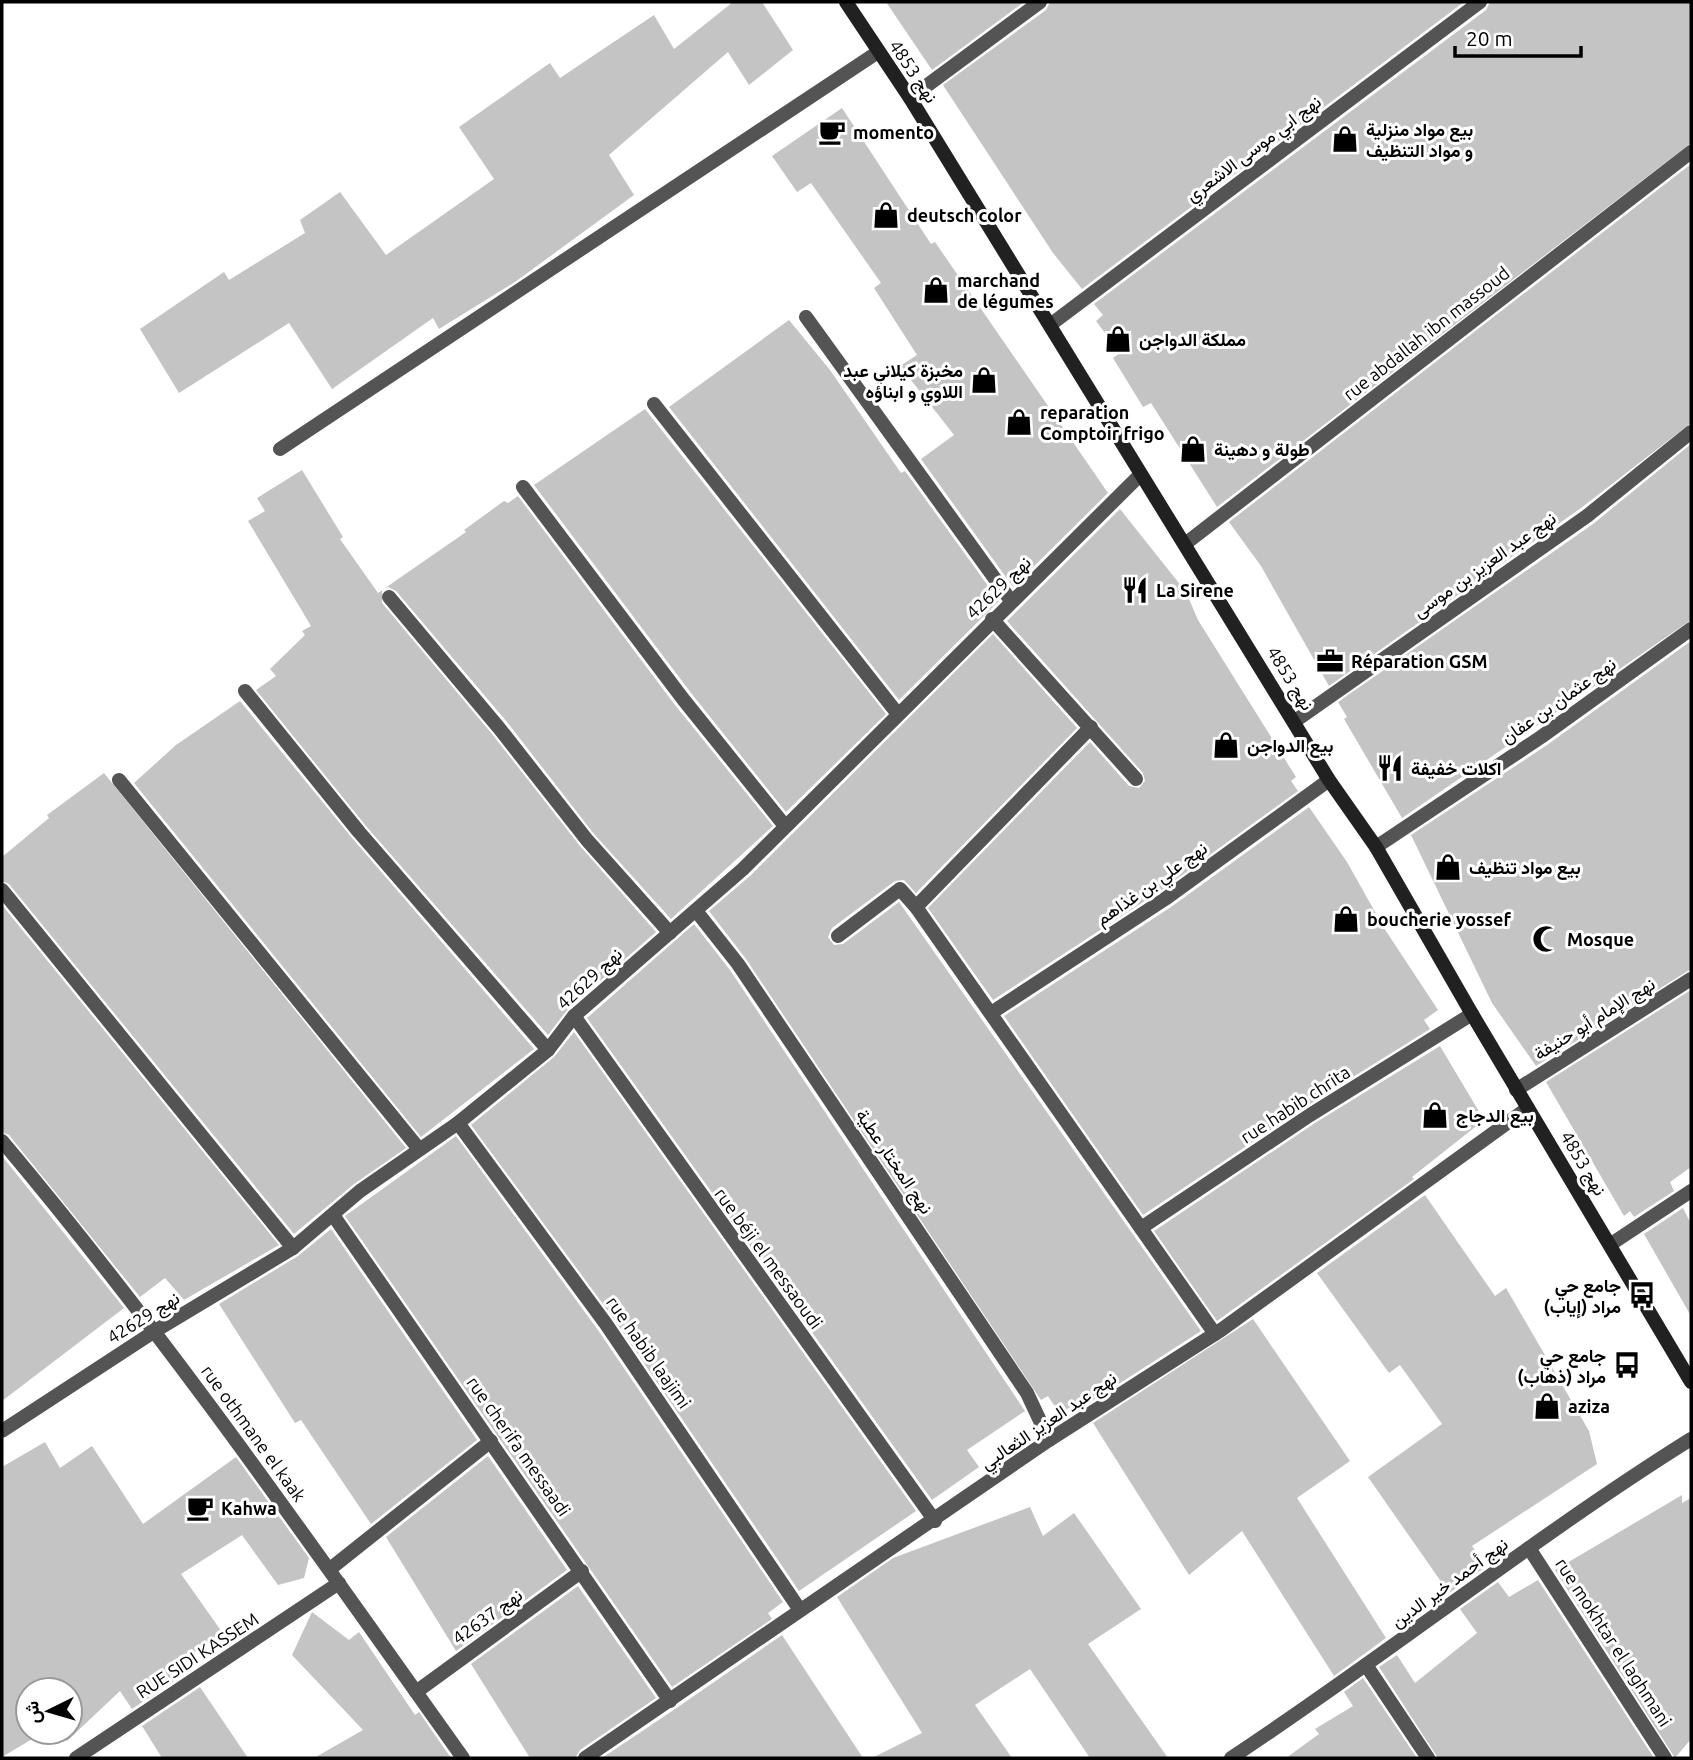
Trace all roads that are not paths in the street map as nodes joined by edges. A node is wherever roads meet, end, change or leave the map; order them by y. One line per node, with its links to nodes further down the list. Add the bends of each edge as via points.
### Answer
1 (846, 2): 4 (street, نهج 4853)
2 (1040, 2): 5 (street)
3 (1480, 2): 8 (street, نهج ابي موسى الاشعري)
4 (878, 52): 5 (street, نهج 4853); 11 (street)
5 (910, 98): 8 (street, نهج 4853)
6 (1691, 152): 14 (street, rue abdallah ibn massoud)
7 (806, 317): 16 (street)
8 (1050, 325): 12 (street, نهج 4853)
9 (654, 404): 20 (street)
10 (1691, 432): 21 (street, نهج عبد العزيز بن موسى, via 1587,516)
11 (280, 449)
12 (1140, 475): 14 (street, نهج 4853); 16 (street, نهج 42629)
13 (523, 487): 26 (street)
14 (1185, 544): 21 (street, نهج 4853)
15 (389, 597): 31 (street, via 587,840)
16 (1011, 601): 17 (street, نهج 42629)
17 (992, 619): 20 (street, نهج 42629); 22 (street)
18 (1691, 629): 27 (street, نهج عثمان بن عفان)
19 (245, 691): 37 (street, via 359,832)
20 (897, 713): 26 (street, نهج 42629)
21 (1295, 721): 25 (street, نهج 4853)
22 (1091, 727): 23 (street); 29 (street)
23 (1136, 779)
24 (119, 780): 42 (street)
25 (1329, 780): 27 (street, نهج 4853); 34 (street, نهج علي بن غذاهم, via 1164,899)
26 (785, 826): 30 (street, نهج 42629)
27 (1376, 847): 35 (street, نهج 4853)
28 (2, 890): 47 (street)
29 (916, 907): 32 (street, via 900,889); 34 (street)
30 (697, 912): 31 (street, نهج 42629); 52 (street, نهج المختار عطية, via 746,975 1027,1393)
31 (670, 933): 36 (street, نهج 42629)
32 (838, 936)
33 (1691, 979): 38 (street, نهج الإمام أبو حنيفة)
34 (991, 1013): 45 (street)
35 (1472, 1014): 38 (street, نهج 4853); 45 (street, rue habib chrita)
36 (574, 1016): 37 (street, نهج 42629); 55 (street, rue béji el messaoudi)
37 (548, 1050): 40 (street, نهج 42629)
38 (1516, 1090): 39 (street, نهج 4853)
39 (1528, 1108): 46 (street, نهج 4853); 49 (street, نهج عبد العزيز الثعالبي)
40 (458, 1123): 42 (street, نهج 42629); 60 (street, rue habib laajimi, via 613,1335)
41 (2, 1141): 48 (street, rue othmane el kaak)
42 (419, 1149): 44 (street, نهج 42629)
43 (1691, 1191): 46 (street)
44 (333, 1215): 47 (street, نهج 42629); 54 (street, rue cherifa messaadi)
45 (1141, 1228): 49 (street)
46 (1611, 1244): 50 (street, نهج 4853)
47 (293, 1248): 48 (street, نهج 42629)
48 (155, 1331): 51 (street, نهج 42629); 57 (street, rue othmane el kaak)
49 (1214, 1334): 52 (street, نهج عبد العزيز الثعالبي)
50 (1691, 1382)
51 (2, 1431)
52 (1049, 1440): 55 (street, نهج عبد العزيز الثعالبي)
53 (1691, 1440): 56 (street, نهج أحمد خير الدين, via 1595,1499)
54 (491, 1441): 57 (street); 58 (street, rue cherifa messaadi)
55 (935, 1521): 60 (street, نهج عبد العزيز الثعالبي)
56 (1530, 1548): 61 (street, نهج أحمد خير الدين); 69 (street, rue mokhtar el laghmani)
57 (330, 1569): 59 (street, rue othmane el kaak)
58 (582, 1571): 62 (street, نهج 42637); 63 (street, rue cherifa messaadi)
59 (339, 1583): 62 (street, rue othmane el kaak); 64 (street, RUE SIDI KASSEM)
60 (800, 1610): 63 (street, نهج عبد العزيز الثعالبي)
61 (1366, 1665): 67 (street, نهج أحمد خير الدين); 68 (street)
62 (416, 1692): 65 (street, rue othmane el kaak)
63 (670, 1701): 66 (street, نهج عبد العزيز الثعالبي)
64 (76, 1758)
65 (463, 1758)
66 (585, 1758)
67 (1231, 1758)
68 (1428, 1758)
69 (1665, 1758)

